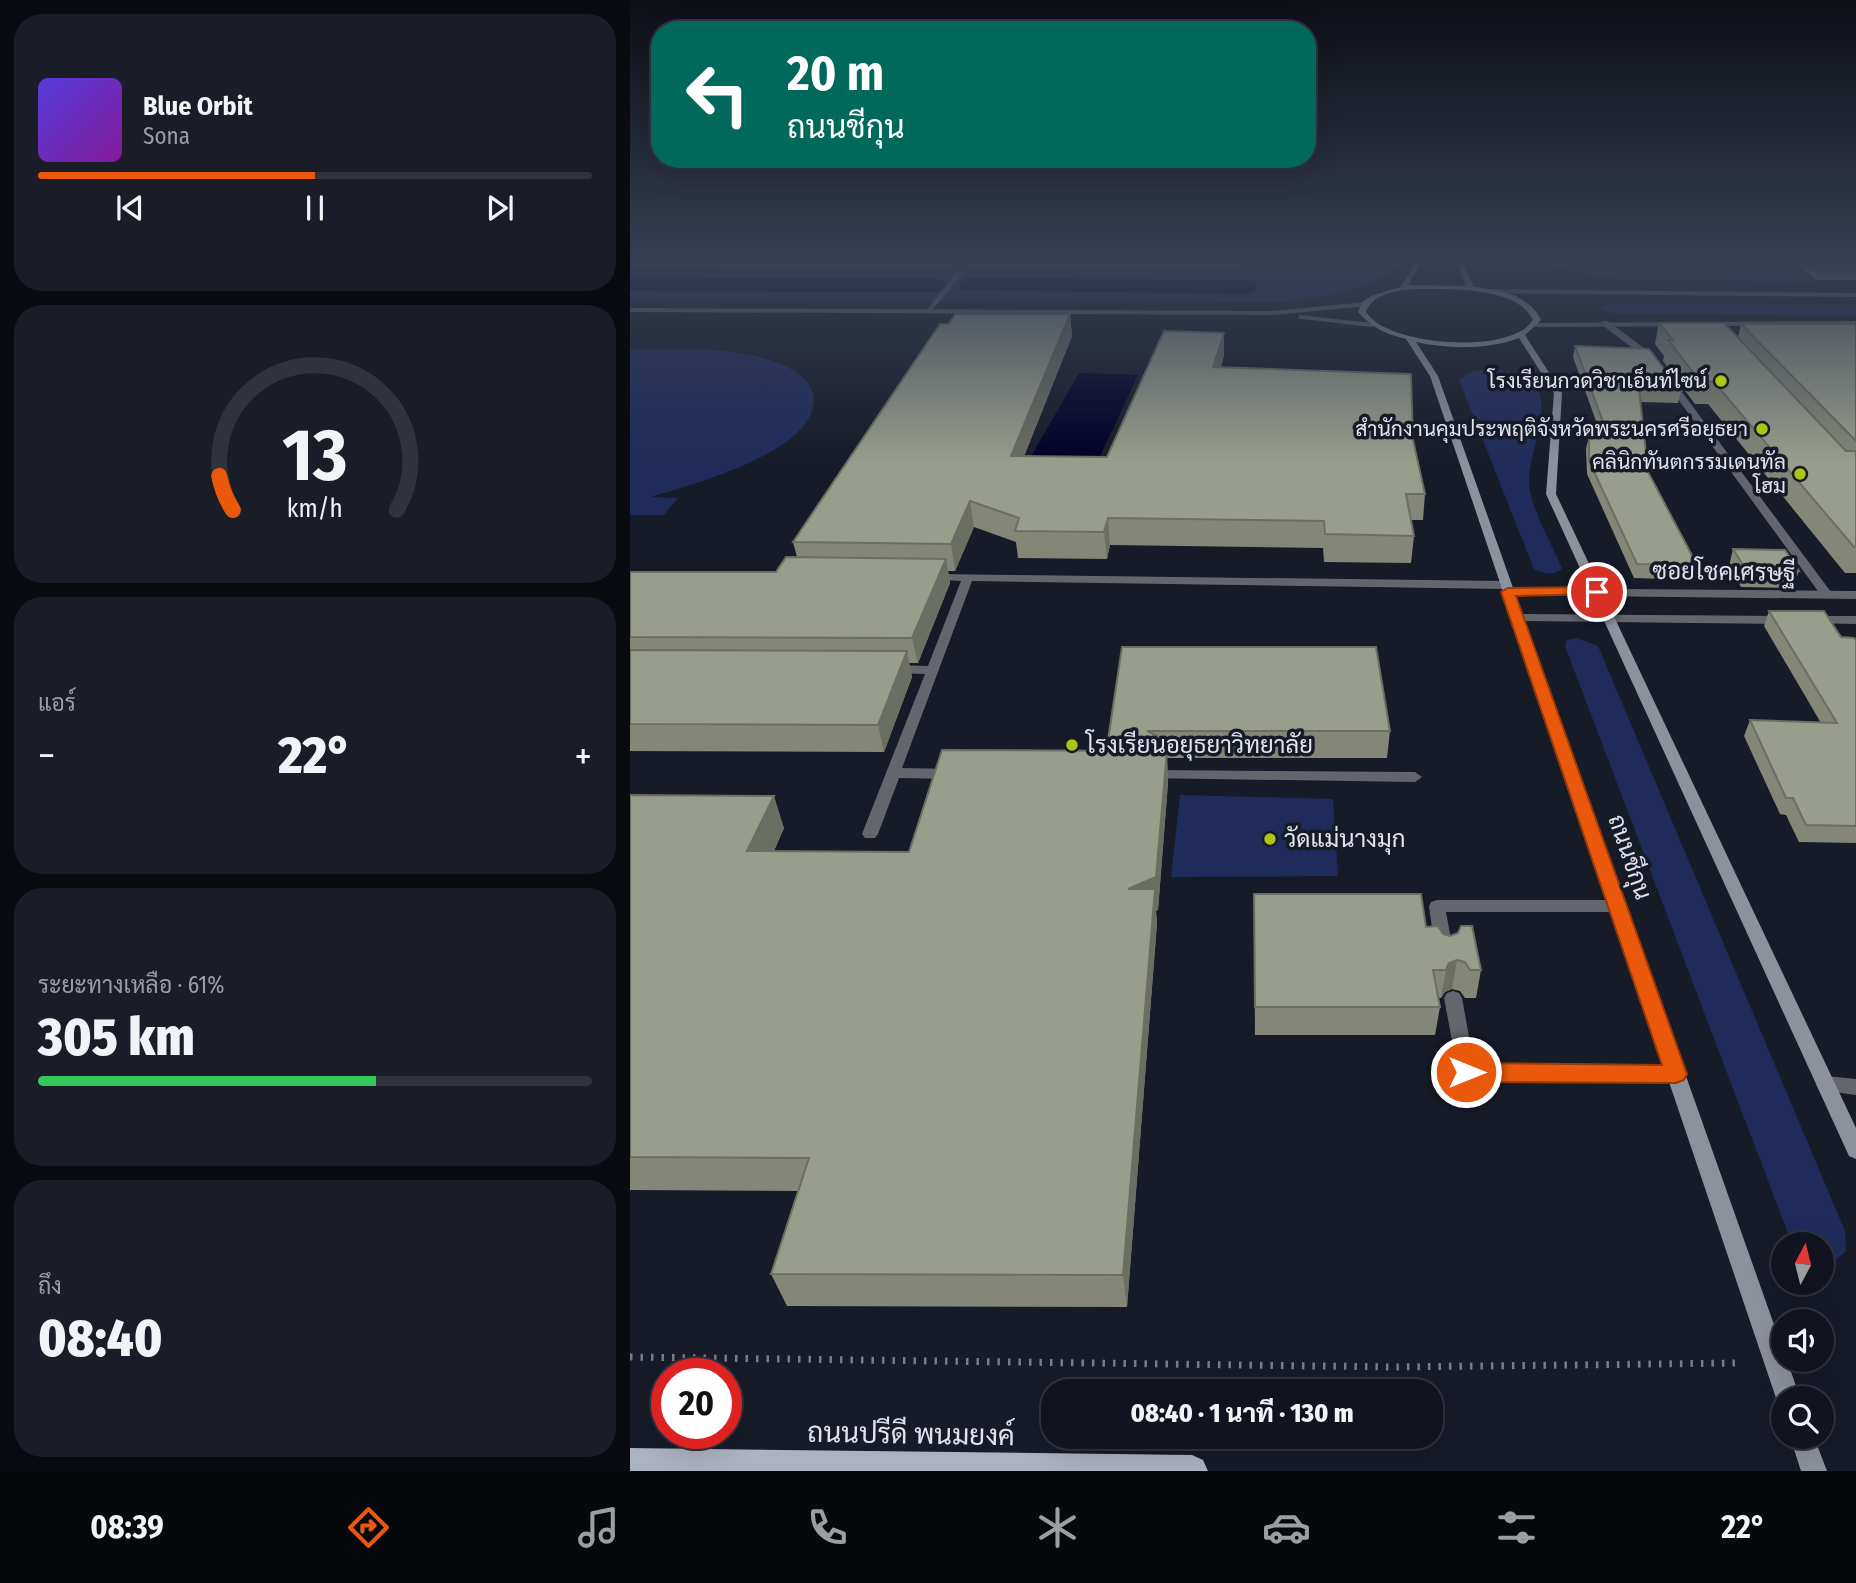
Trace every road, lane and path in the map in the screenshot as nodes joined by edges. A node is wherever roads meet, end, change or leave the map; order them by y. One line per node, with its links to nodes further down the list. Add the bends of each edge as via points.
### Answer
1 (1374, 326): 7 (main road)
2 (1534, 326): 6 (main road)
3 (1609, 326): 8 (street, via 1650,354)
4 (1710, 326): 5 (street)
5 (1717, 332)
6 (1521, 335): 7 (main road, via 1462,344); 13 (main road, via 1558,393 1551,494)
7 (1410, 339): 12 (main road, ถนนชีกุน, via 1434,376)
8 (1658, 365)
9 (1666, 376): 14 (street)
10 (926, 576): 11 (street, ซอยโชคเศรษฐี)
11 (968, 577): 12 (street, ซอยโชคเศรษฐี); 20 (street)
12 (1507, 588): 13 (street, ซอยโชคเศรษฐี); 16 (main road, ถนนชีกุน)
13 (1597, 592): 14 (street, ซอยโชคเศรษฐี); 17 (main road)
14 (1827, 595): 15 (street, ซอยโชคเศรษฐี)
15 (1856, 595)
16 (1518, 618): 17 (street, ซอยโชคเศรษฐี); 26 (main road, ถนนชีกุน)
17 (1608, 618): 18 (street, ซอยโชคเศรษฐี); 30 (main road)
18 (1856, 620)
19 (877, 669): 20 (street)
20 (932, 670): 21 (street)
21 (893, 773): 22 (street); 25 (street)
22 (962, 774)
23 (1140, 775): 24 (street)
24 (1415, 777)
25 (870, 834)
26 (1618, 906): 27 (street, via 1437,906); 29 (main road, ถนนชีกุน)
27 (1445, 955)
28 (1453, 998): 29 (street, via 1466,1072)
29 (1676, 1074): 33 (main road, ถนนชีกุน)
30 (1826, 1084): 31 (street); 32 (main road)
31 (1856, 1087)
32 (1856, 1150)
33 (1771, 1349)
34 (630, 1357): 35 (path, via 1395,1367)
35 (1771, 1363)
36 (1806, 1449): 39 (main road)
37 (630, 1464): 38 (main road, ถนนปรีดี พนมยงค์)
38 (1192, 1471)
39 (1814, 1471)

